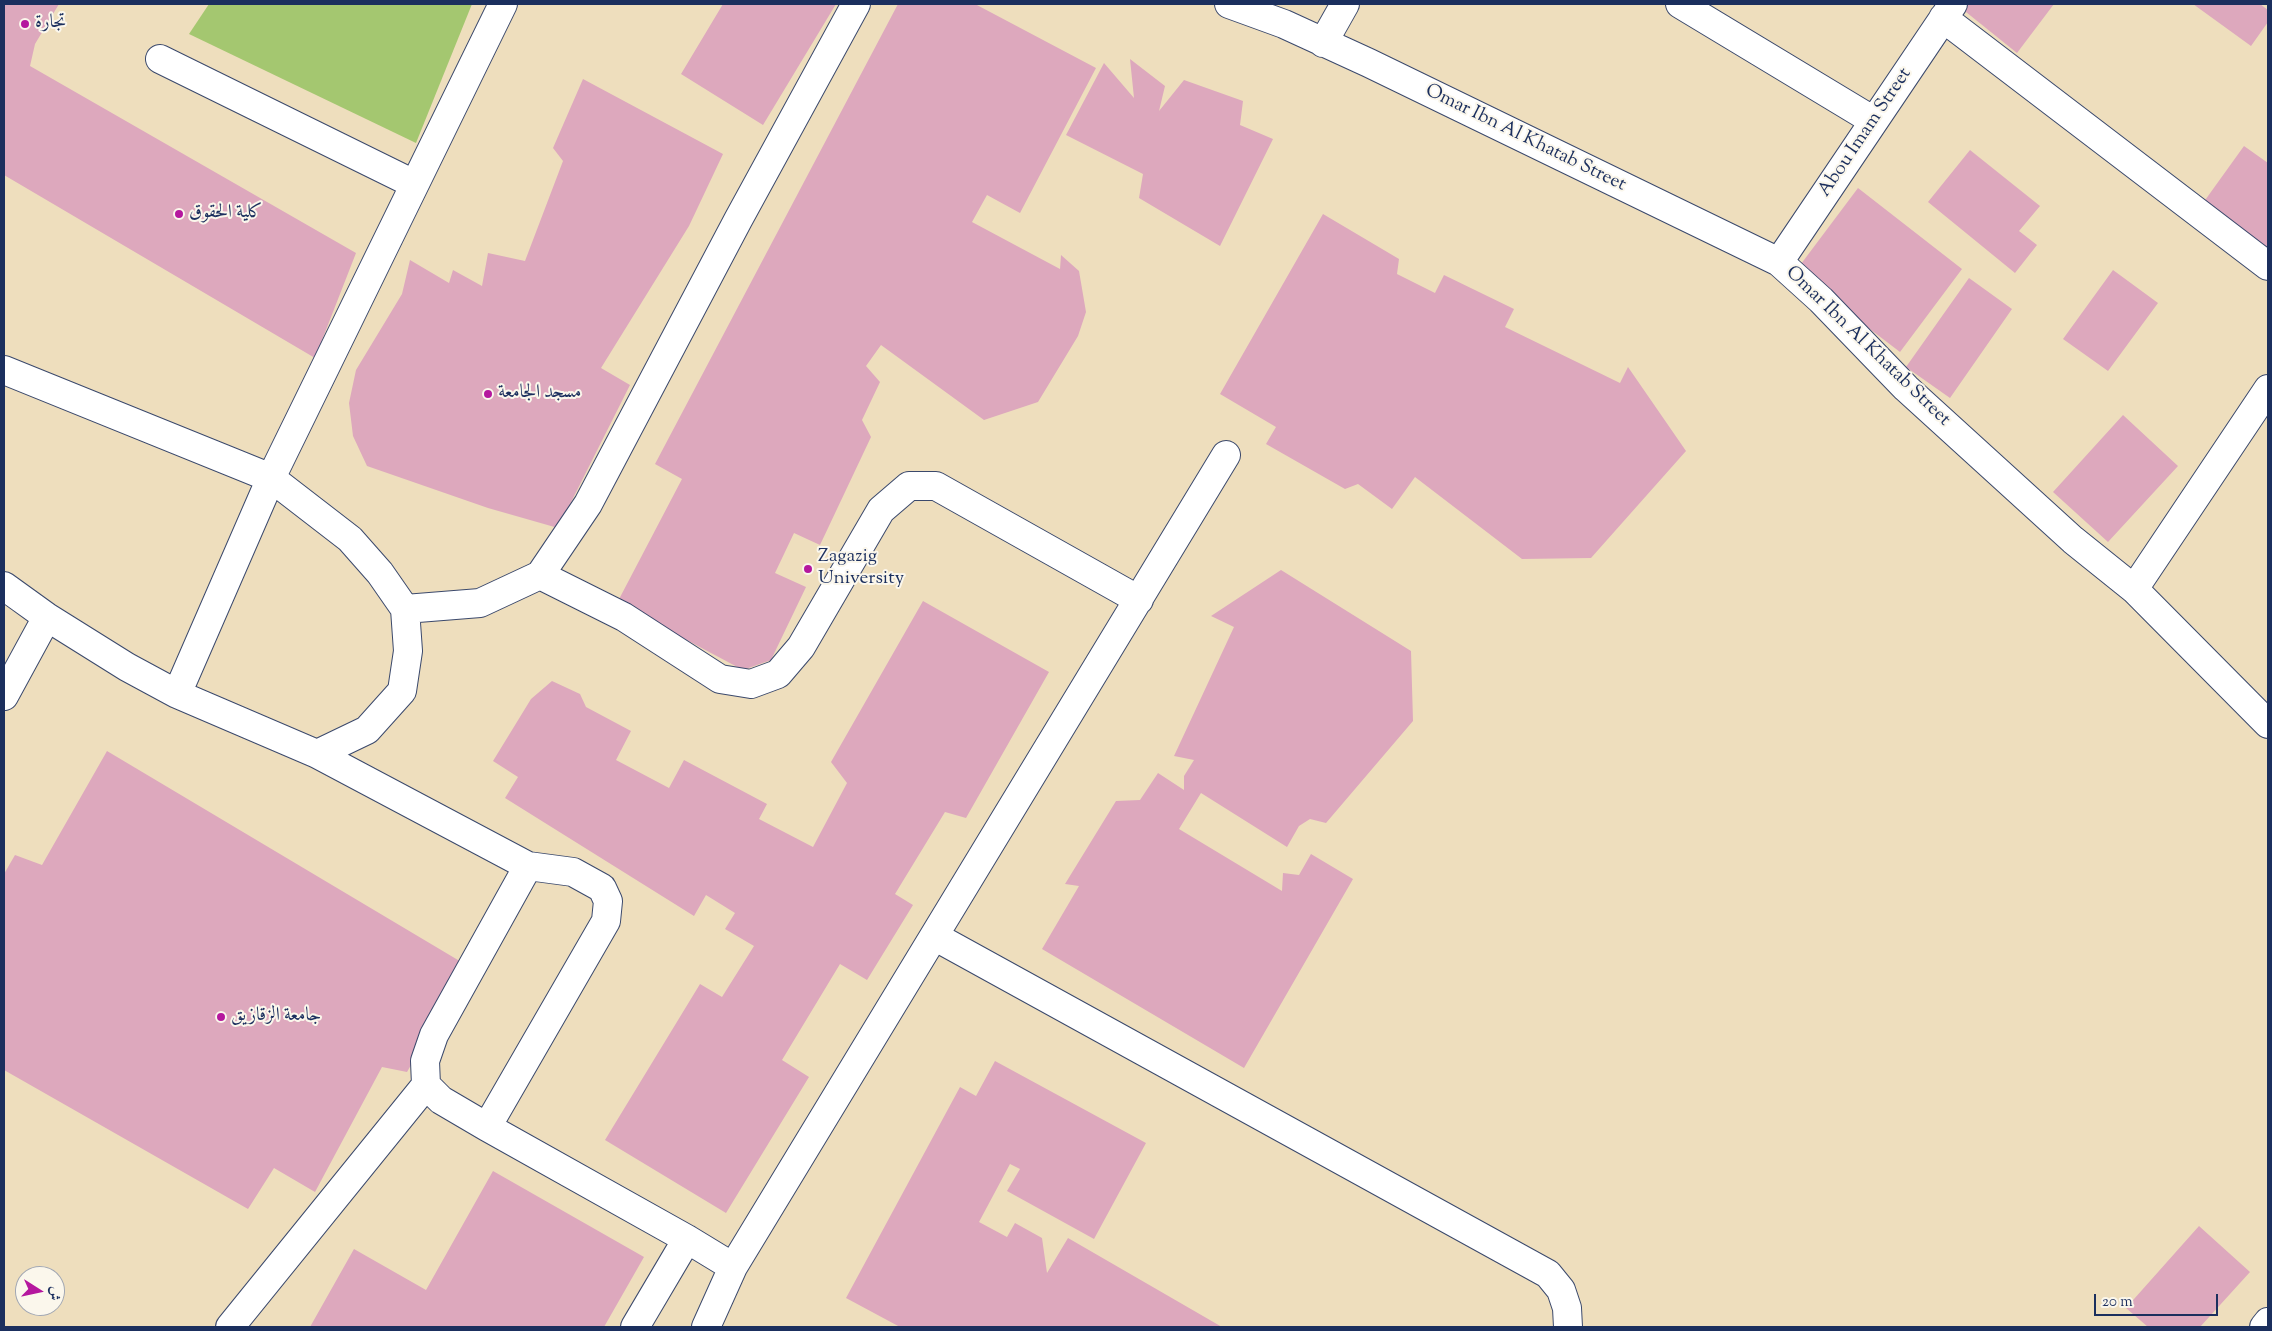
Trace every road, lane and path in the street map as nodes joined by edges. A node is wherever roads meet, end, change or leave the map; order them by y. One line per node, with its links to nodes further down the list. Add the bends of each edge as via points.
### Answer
1 (503, 4): 10 (street)
2 (856, 4): 17 (street, via 588,504)
3 (1228, 4): 7 (street, Omar Ibn Al Khatab Street, via 1284,24)
4 (1345, 4): 7 (street)
5 (1680, 4): 9 (street)
6 (1948, 11): 9 (street, Abou Imam Street); 12 (street)
7 (1323, 43): 11 (street, Omar Ibn Al Khatab Street)
8 (160, 58): 10 (street)
9 (1874, 121): 11 (street, Abou Imam Street)
10 (414, 184): 16 (street)
11 (1779, 262): 19 (street, Omar Ibn Al Khatab Street, via 1821,300 1906,388 2073,540)
12 (2268, 266)
13 (4, 370): 16 (street)
14 (2268, 389): 19 (street)
15 (1226, 456): 20 (street)
16 (271, 478): 21 (street, via 350,539 380,573); 23 (street)
17 (540, 575): 20 (street, via 624,616 720,679 750,684 778,674 801,646 881,510 909,486 936,486); 21 (street, via 480,603)
18 (4, 586): 22 (street)
19 (2134, 589): 25 (street, Omar Ibn Al Khatab Street)
20 (1139, 600): 28 (street)
21 (405, 609): 26 (street, via 408,651 402,691 368,730)
22 (47, 617): 23 (street); 24 (street)
23 (177, 694): 26 (street)
24 (4, 696)
25 (2268, 724)
26 (317, 754): 27 (street)
27 (528, 866): 29 (street, via 434,1035 425,1061); 30 (street, via 573,872 602,888 608,902 606,921)
28 (934, 936): 32 (street); 37 (street, via 1548,1274 1561,1290 1567,1308)
29 (426, 1086): 30 (street, via 441,1100); 34 (street)
30 (487, 1127): 31 (street)
31 (687, 1239): 32 (street); 35 (street)
32 (733, 1267): 36 (street)
33 (2268, 1322): 38 (street)
34 (230, 1327)
35 (635, 1327)
36 (706, 1327)
37 (1568, 1327)
38 (2264, 1327)

